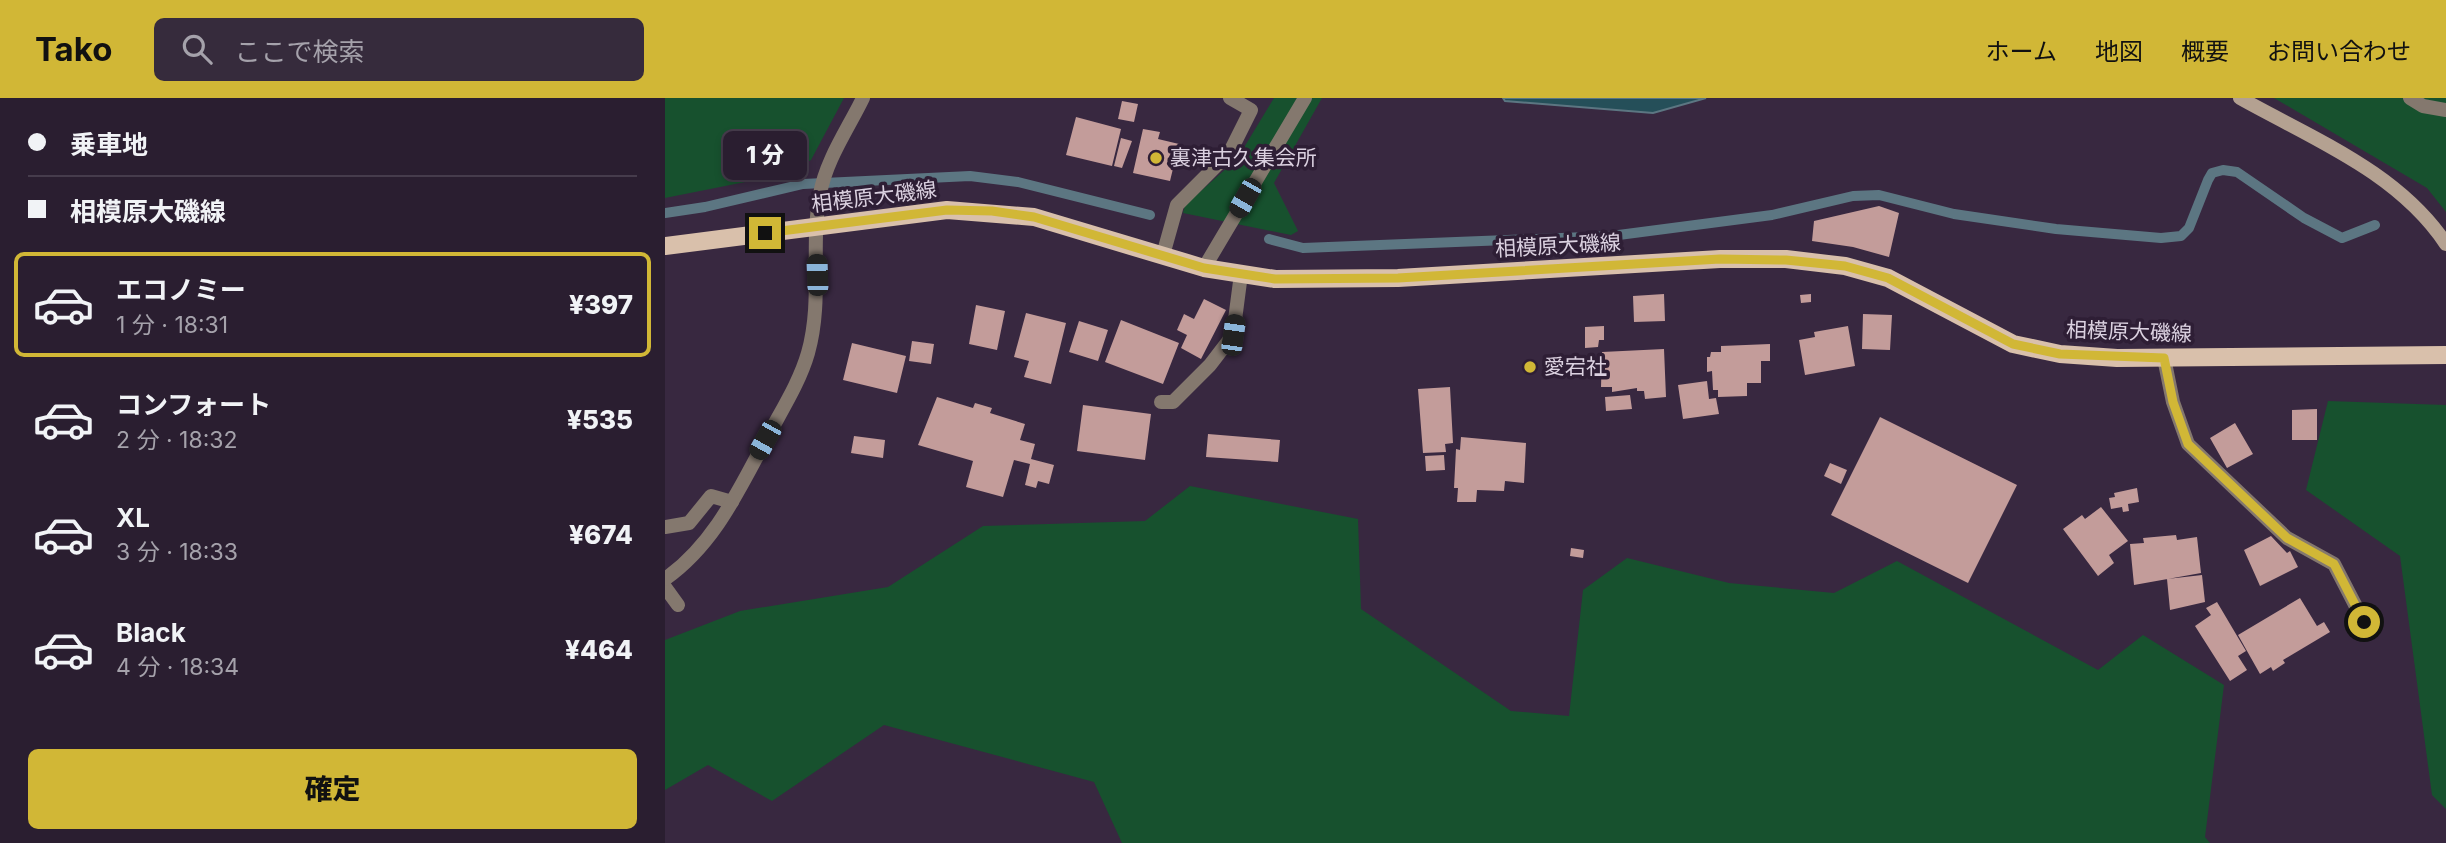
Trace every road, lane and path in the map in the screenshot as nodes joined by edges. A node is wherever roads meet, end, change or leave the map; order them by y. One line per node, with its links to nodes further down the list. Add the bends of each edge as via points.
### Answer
1 (863, 98): 8 (street, via 824,175)
2 (1230, 98): 6 (street)
3 (1305, 98): 12 (street)
4 (2240, 98): 9 (street, via 2381,177 2407,196)
5 (2410, 98): 7 (street)
6 (1256, 104): 11 (street, via 1230,152 1177,205)
7 (2446, 110)
8 (815, 227): 10 (main road, 相模原大磯線); 11 (main road, 相模原大磯線, via 947,210 992,211 1034,217); 17 (street, via 818,300 808,354)
9 (2446, 244)
10 (665, 246)
11 (1163, 255): 12 (main road, 相模原大磯線)
12 (1204, 268): 13 (main road, 相模原大磯線)
13 (1241, 274): 15 (main road, 相模原大磯線, via 1275,279 1398,278 1720,259 1786,260 1845,266 1888,278 2013,344 2071,355); 16 (street, via 1233,335 1173,402)
14 (2446, 355): 15 (main road, 相模原大磯線)
15 (2164, 358): 22 (street, via 2188,444 2287,538 2334,564)
16 (1161, 402)
17 (731, 502): 18 (street, via 711,496 689,523); 19 (street, via 687,563)
18 (665, 527)
19 (665, 579)
20 (665, 587): 21 (street)
21 (678, 605)
22 (2364, 622)

